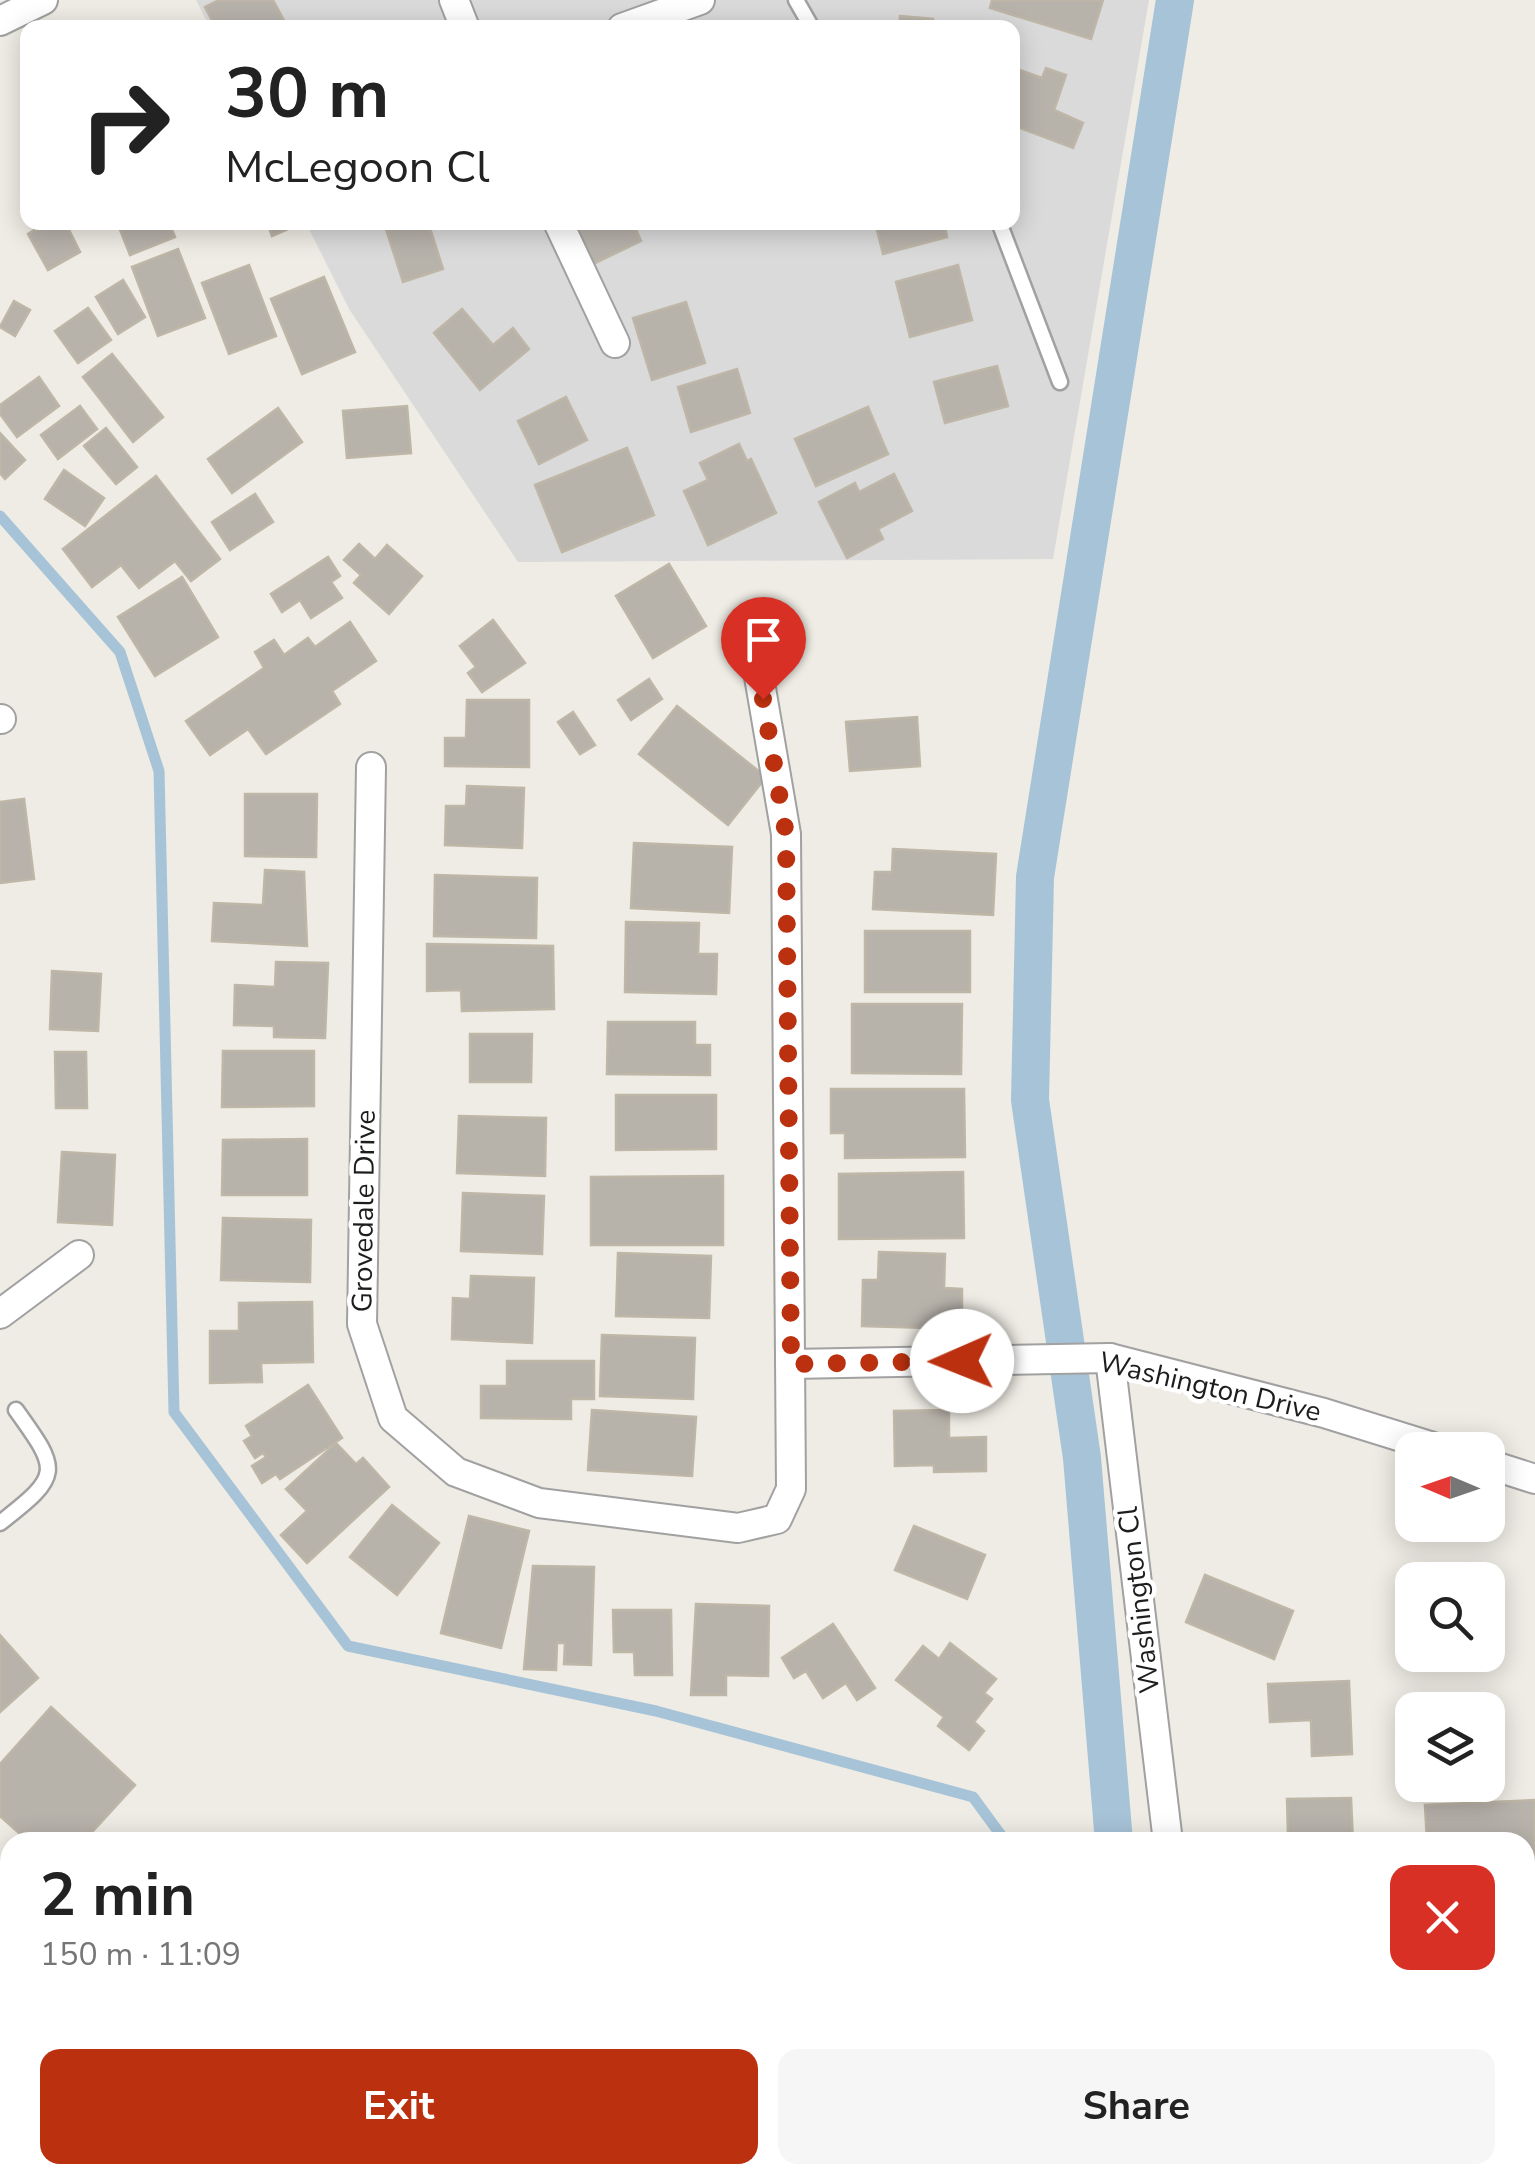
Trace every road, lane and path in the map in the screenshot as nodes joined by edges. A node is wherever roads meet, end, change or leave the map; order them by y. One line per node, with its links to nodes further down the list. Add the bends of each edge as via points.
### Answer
1 (43, 0): 3 (street)
2 (700, 0): 4 (street)
3 (0, 20)
4 (644, 20)
5 (562, 230): 7 (street)
6 (1001, 230): 8 (lane)
7 (615, 343)
8 (1060, 382)
9 (757, 665): 14 (street, via 786,834)
10 (371, 767): 14 (street, Grovedale Drive, via 362,1324 392,1418 456,1472 539,1504 738,1528 777,1519 787,1505)
11 (78, 1255): 12 (street)
12 (0, 1314)
13 (1110, 1358): 14 (street, Washington Drive); 16 (street, Washington Drive); 20 (street, Washington Cl)
14 (791, 1364)
15 (16, 1410): 19 (lane, via 48,1455 48,1478)
16 (1395, 1435)
17 (1505, 1469): 18 (street)
18 (1535, 1479)
19 (0, 1522)
20 (1167, 1832)

